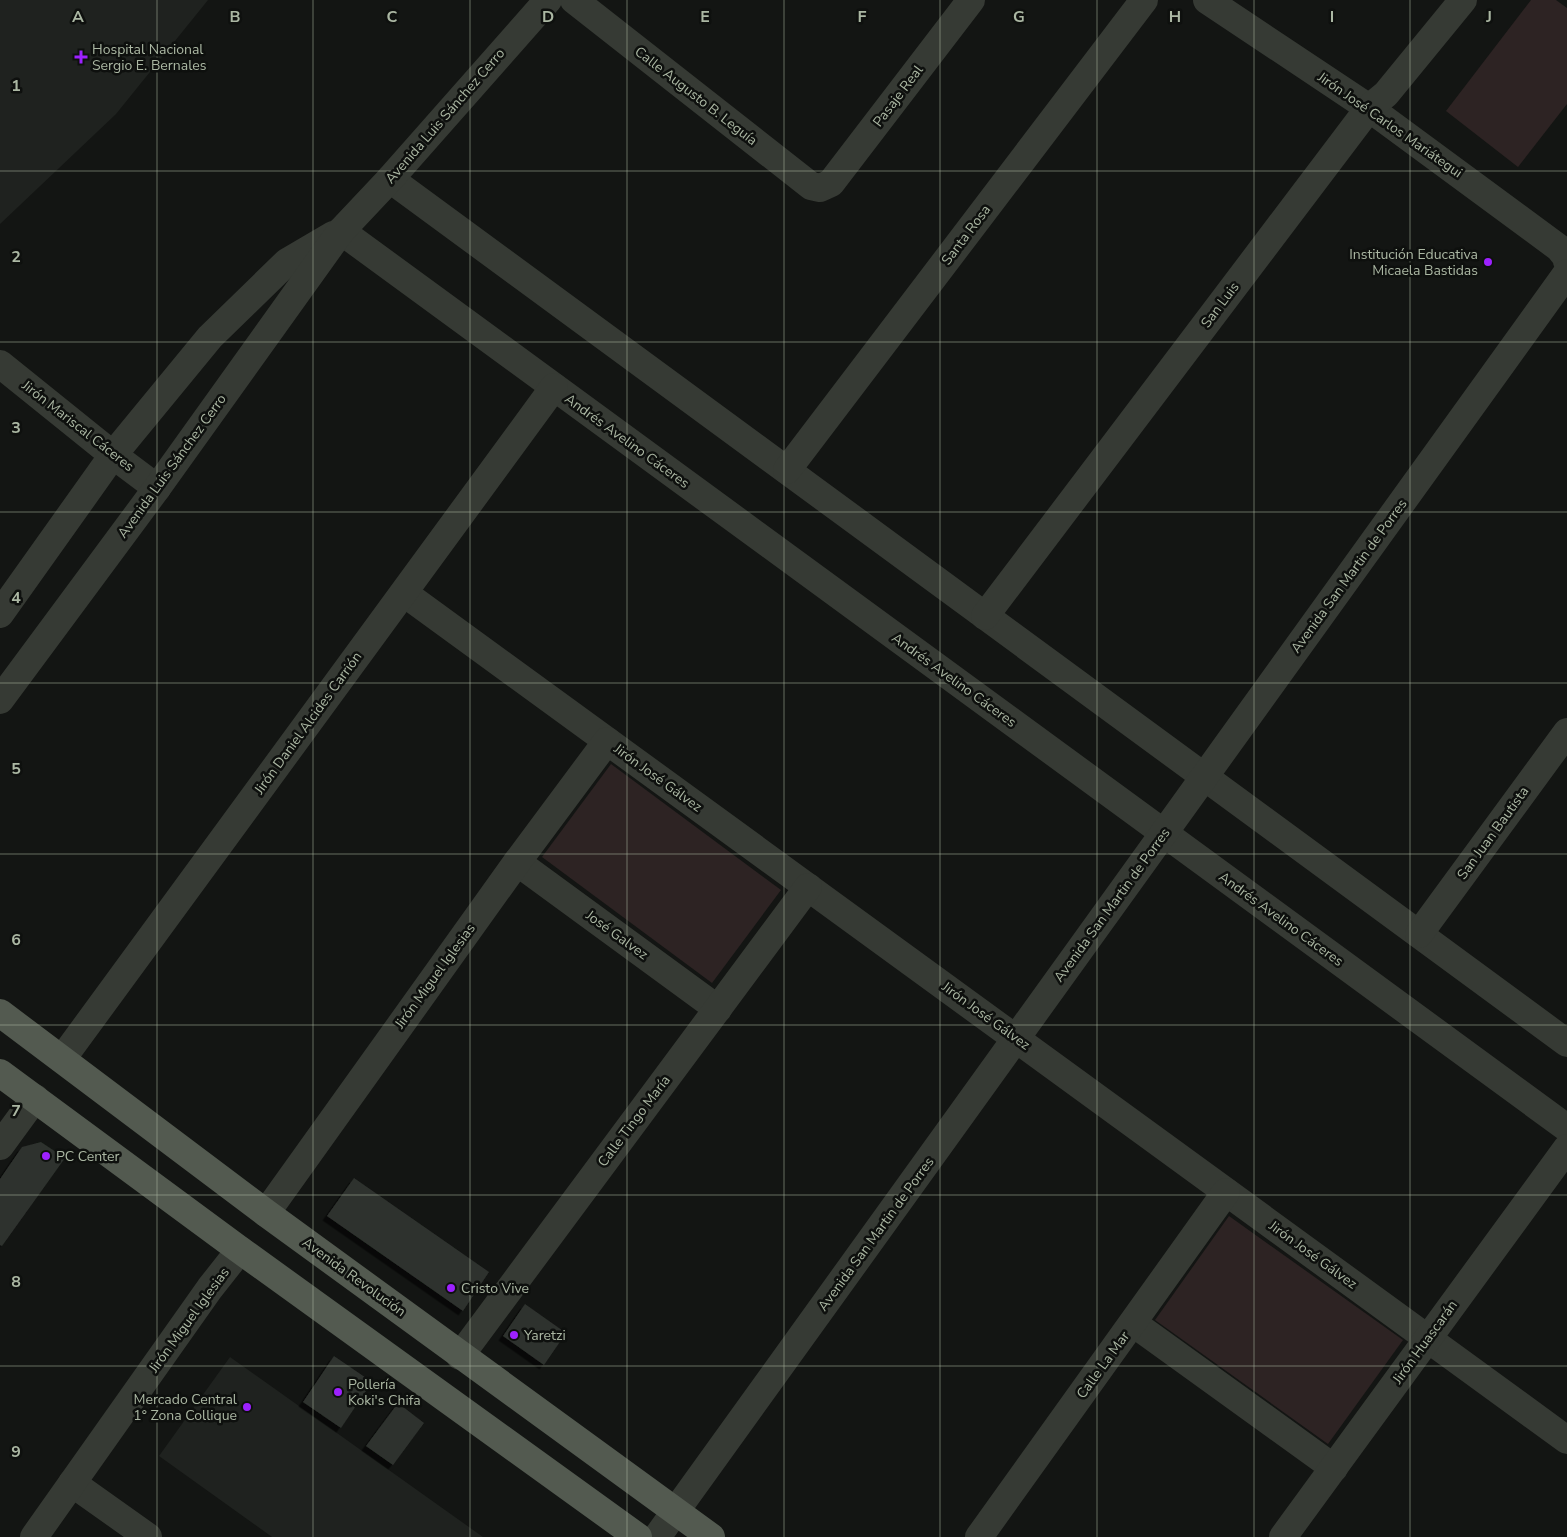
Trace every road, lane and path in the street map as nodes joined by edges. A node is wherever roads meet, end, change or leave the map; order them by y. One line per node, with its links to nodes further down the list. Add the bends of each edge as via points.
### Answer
1 (548, 0): 8 (street, Avenida Luis Sánchez Cerro)
2 (574, 0): 9 (street, Calle Augusto B. Leguía, via 811,186)
3 (971, 0): 9 (street, Pasaje Real, via 831,183)
4 (1144, 0): 16 (street, Santa Rosa)
5 (1207, 0): 7 (street, Jirón José Carlos Mariátegui)
6 (1463, 0): 7 (street, San Luis, via 1386,94)
7 (1369, 108): 11 (street, Jirón José Carlos Mariátegui, via 1559,248); 20 (street, San Luis)
8 (390, 179): 10 (street, Avenida Luis Sánchez Cerro); 16 (street)
9 (820, 188)
10 (341, 230): 14 (street, Andrés Avelino Cáceres); 15 (street, Avenida Luis Sánchez Cerro, via 287,262 210,337); 17 (street, Avenida Luis Sánchez Cerro)
11 (1567, 260)
12 (1567, 273): 24 (street, Avenida San Martin de Porres)
13 (0, 364): 15 (street, Jirón Mariscal Cáceres)
14 (554, 388): 18 (street, Jirón Daniel Alcides Carrión); 25 (street, Andrés Avelino Cáceres)
15 (113, 454): 17 (street, Jirón Mariscal Cáceres); 19 (street, Avenida Luis Sánchez Cerro)
16 (787, 470): 20 (street)
17 (157, 488): 21 (street, Avenida Luis Sánchez Cerro)
18 (404, 593): 23 (street, Jirón José Gálvez); 33 (street, Jirón Daniel Alcides Carrión)
19 (0, 614)
20 (985, 616): 24 (street)
21 (2, 691)
22 (1567, 732): 28 (street, San Juan Bautista)
23 (607, 740): 26 (street, Jirón Miguel Iglesias); 27 (street, Jirón José Gálvez)
24 (1205, 776): 25 (street, Avenida San Martin de Porres); 28 (street)
25 (1164, 833): 31 (street, Avenida San Martin de Porres); 36 (street, Andrés Avelino Cáceres)
26 (517, 862): 29 (street, José Galvez); 40 (street, Jirón Miguel Iglesias)
27 (808, 887): 29 (street, Calle Tingo María); 31 (street, Jirón José Gálvez)
28 (1419, 934): 32 (street)
29 (718, 1009): 44 (street, Calle Tingo María)
30 (0, 1013): 33 (main road, Avenida Revolución)
31 (1016, 1039): 39 (street, Jirón José Gálvez); 48 (street, Avenida San Martin de Porres)
32 (1567, 1043)
33 (62, 1059): 40 (main road, Avenida Revolución)
34 (0, 1073): 35 (main road)
35 (35, 1098): 37 (street); 41 (main road)
36 (1567, 1128)
37 (0, 1146)
38 (1567, 1148): 43 (street, Jirón Huascarán)
39 (1226, 1192): 42 (street, Calle La Mar); 43 (street, Jirón José Gálvez)
40 (266, 1212): 44 (main road, Avenida Revolución)
41 (240, 1250): 47 (street, Jirón Miguel Iglesias); 51 (main road)
42 (1133, 1323): 46 (street); 54 (street, Calle La Mar)
43 (1428, 1339): 45 (street, Jirón José Gálvez); 46 (street, Jirón Huascarán)
44 (460, 1356): 48 (main road, Avenida Revolución)
45 (1567, 1440)
46 (1334, 1468): 55 (street, Jirón Huascarán)
47 (72, 1483): 49 (street, Jirón Miguel Iglesias); 50 (street)
48 (676, 1512): 52 (street, Avenida San Martin de Porres); 53 (main road, Avenida Revolución)
49 (34, 1537)
50 (148, 1537)
51 (638, 1537)
52 (657, 1537)
53 (711, 1537)
54 (980, 1537)
55 (1284, 1537)

